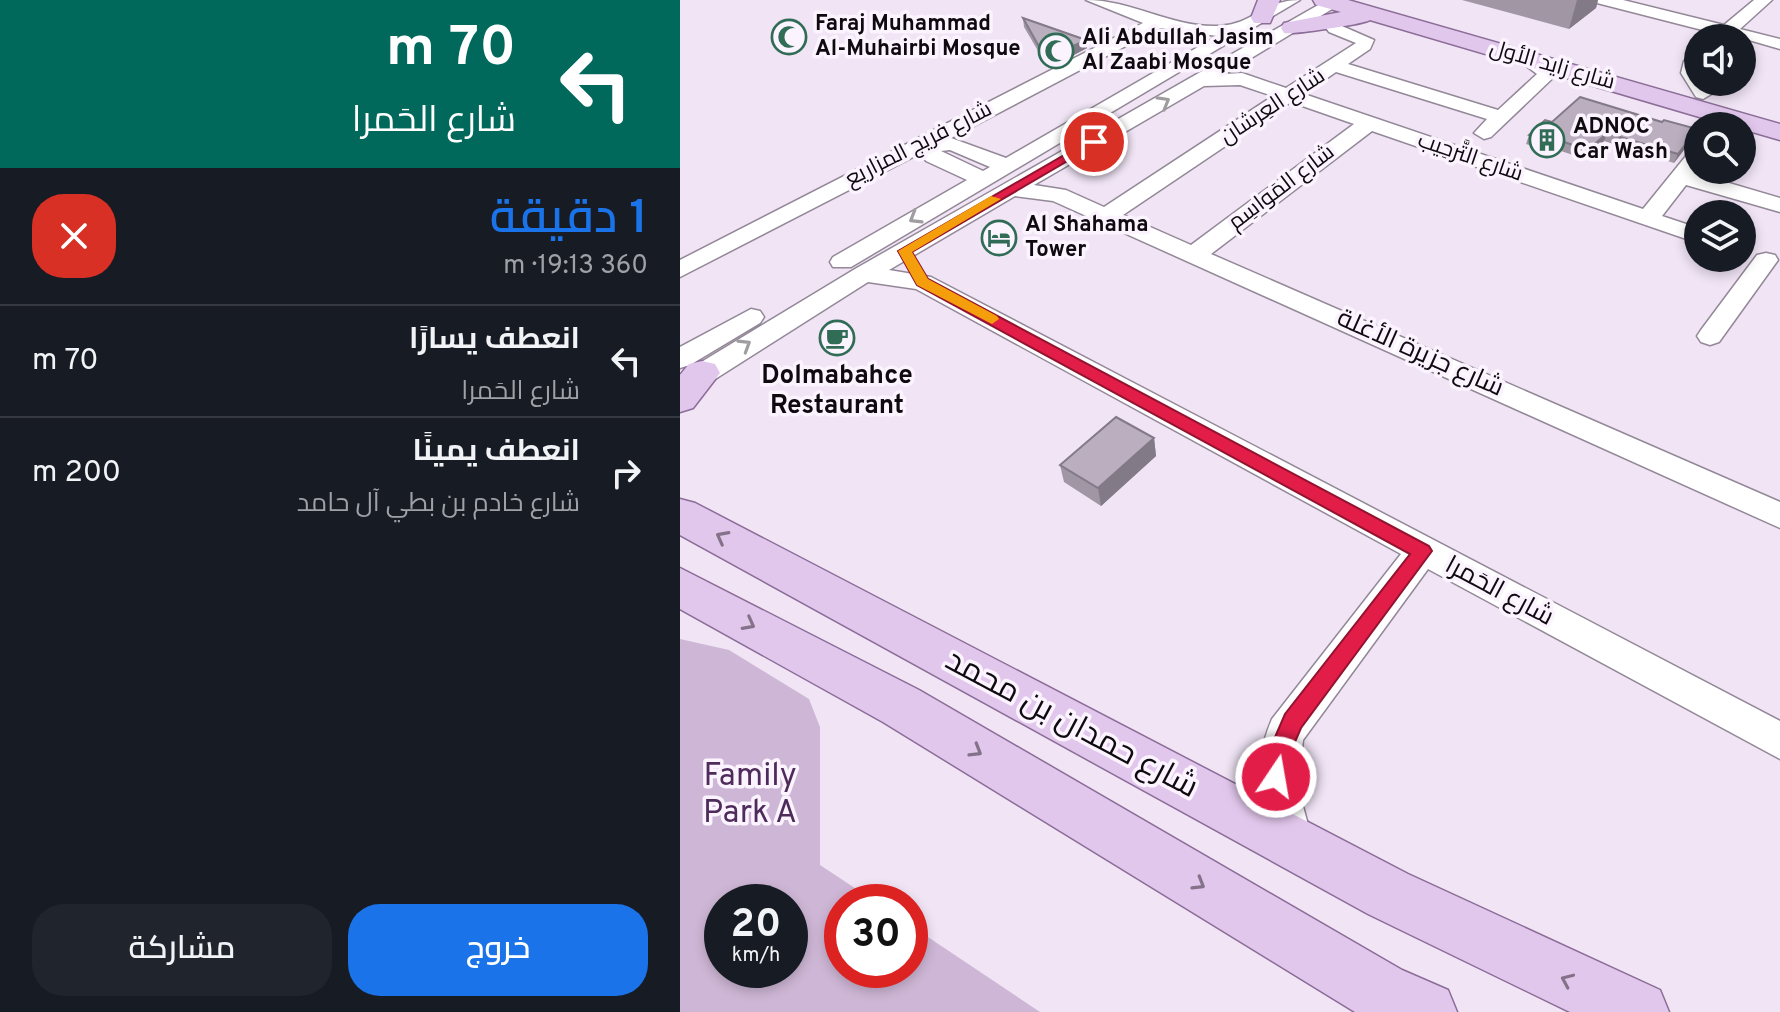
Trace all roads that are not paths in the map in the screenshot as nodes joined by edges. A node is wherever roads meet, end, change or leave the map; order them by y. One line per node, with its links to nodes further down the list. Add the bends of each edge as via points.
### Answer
1 (1094, 0): 8 (street)
2 (1292, 0): 7 (street)
3 (1371, 0): 21 (main road, شارع زايد الأول)
4 (1603, 0): 10 (street)
5 (1764, 0): 11 (street)
6 (1333, 1): 9 (main road, شارع زايد الأول); 12 (street)
7 (1258, 16): 14 (street, via 1219,32); 17 (street)
8 (1159, 22): 14 (street); 42 (street, شارع فريج المزاريع)
9 (1400, 22): 12 (main road, via 1337,18); 18 (main road, شارع زايد الأول)
10 (1688, 24)
11 (1738, 24)
12 (1292, 28): 20 (street)
13 (1335, 28): 19 (street, via 1359,35 1365,43)
14 (1181, 29): 17 (street, via 1197,42)
15 (1756, 40): 16 (street)
16 (1780, 44)
17 (1192, 57): 28 (street)
18 (1526, 59): 24 (street, via 1547,75); 26 (main road, شارع زايد الأول)
19 (1336, 66): 22 (street, شارع العِرشان); 24 (street, شارع العِرشان)
20 (1236, 71): 22 (street, شارع التَّرحِيب); 30 (street, one-way to 20, via 1201,81)
21 (1684, 88)
22 (1291, 96): 25 (street, شارع التَّرحِيب); 36 (street, شارع العِرشان)
23 (1709, 96): 26 (main road, شارع زايد الأول)
24 (1500, 117): 27 (street)
25 (1369, 123): 27 (street, شارع التَّرحِيب); 40 (street, شارع المَواسِم)
26 (1767, 125)
27 (1461, 155): 37 (street, شارع التَّرحِيب)
28 (1005, 165): 32 (street); 32 (street, via 953,144 926,145 934,156)
29 (1684, 172): 31 (street)
30 (1040, 173): 33 (street); 34 (street, شارع جزيرة الأغلة)
31 (1681, 176): 35 (street); 37 (street)
32 (981, 178): 46 (street, one-way to 46)
33 (1012, 189): 34 (street, شارع جزيرة الأغلة); 39 (street)
34 (1058, 195): 36 (street, شارع جزيرة الأغلة)
35 (1780, 205)
36 (1106, 216): 40 (street, شارع جزيرة الأغلة)
37 (1647, 219): 38 (street, شارع التَّرحِيب)
38 (1684, 231)
39 (905, 251): 43 (street); 44 (street)
40 (1195, 254): 48 (street, شارع جزيرة الأغلة)
41 (1763, 259): 45 (street)
42 (680, 270)
43 (864, 274): 44 (street, شارع الحَمرا); 46 (street, one-way to 43)
44 (922, 282): 49 (street, شارع الحَمرا)
45 (1710, 336)
46 (685, 371)
47 (680, 515): 52 (main road, شارع حمدان بن محمد, one-way to 47)
48 (1780, 516)
49 (1422, 551): 51 (street, شارع الحَمرا); 52 (street, via 1286,732 1276,777 1280,815)
50 (680, 587): 53 (main road, one-way to 53, via 901,706 1380,992)
51 (1780, 741)
52 (1292, 843): 54 (main road, شارع حمدان بن محمد, one-way to 52)
53 (1426, 1012)
54 (1638, 1012)

